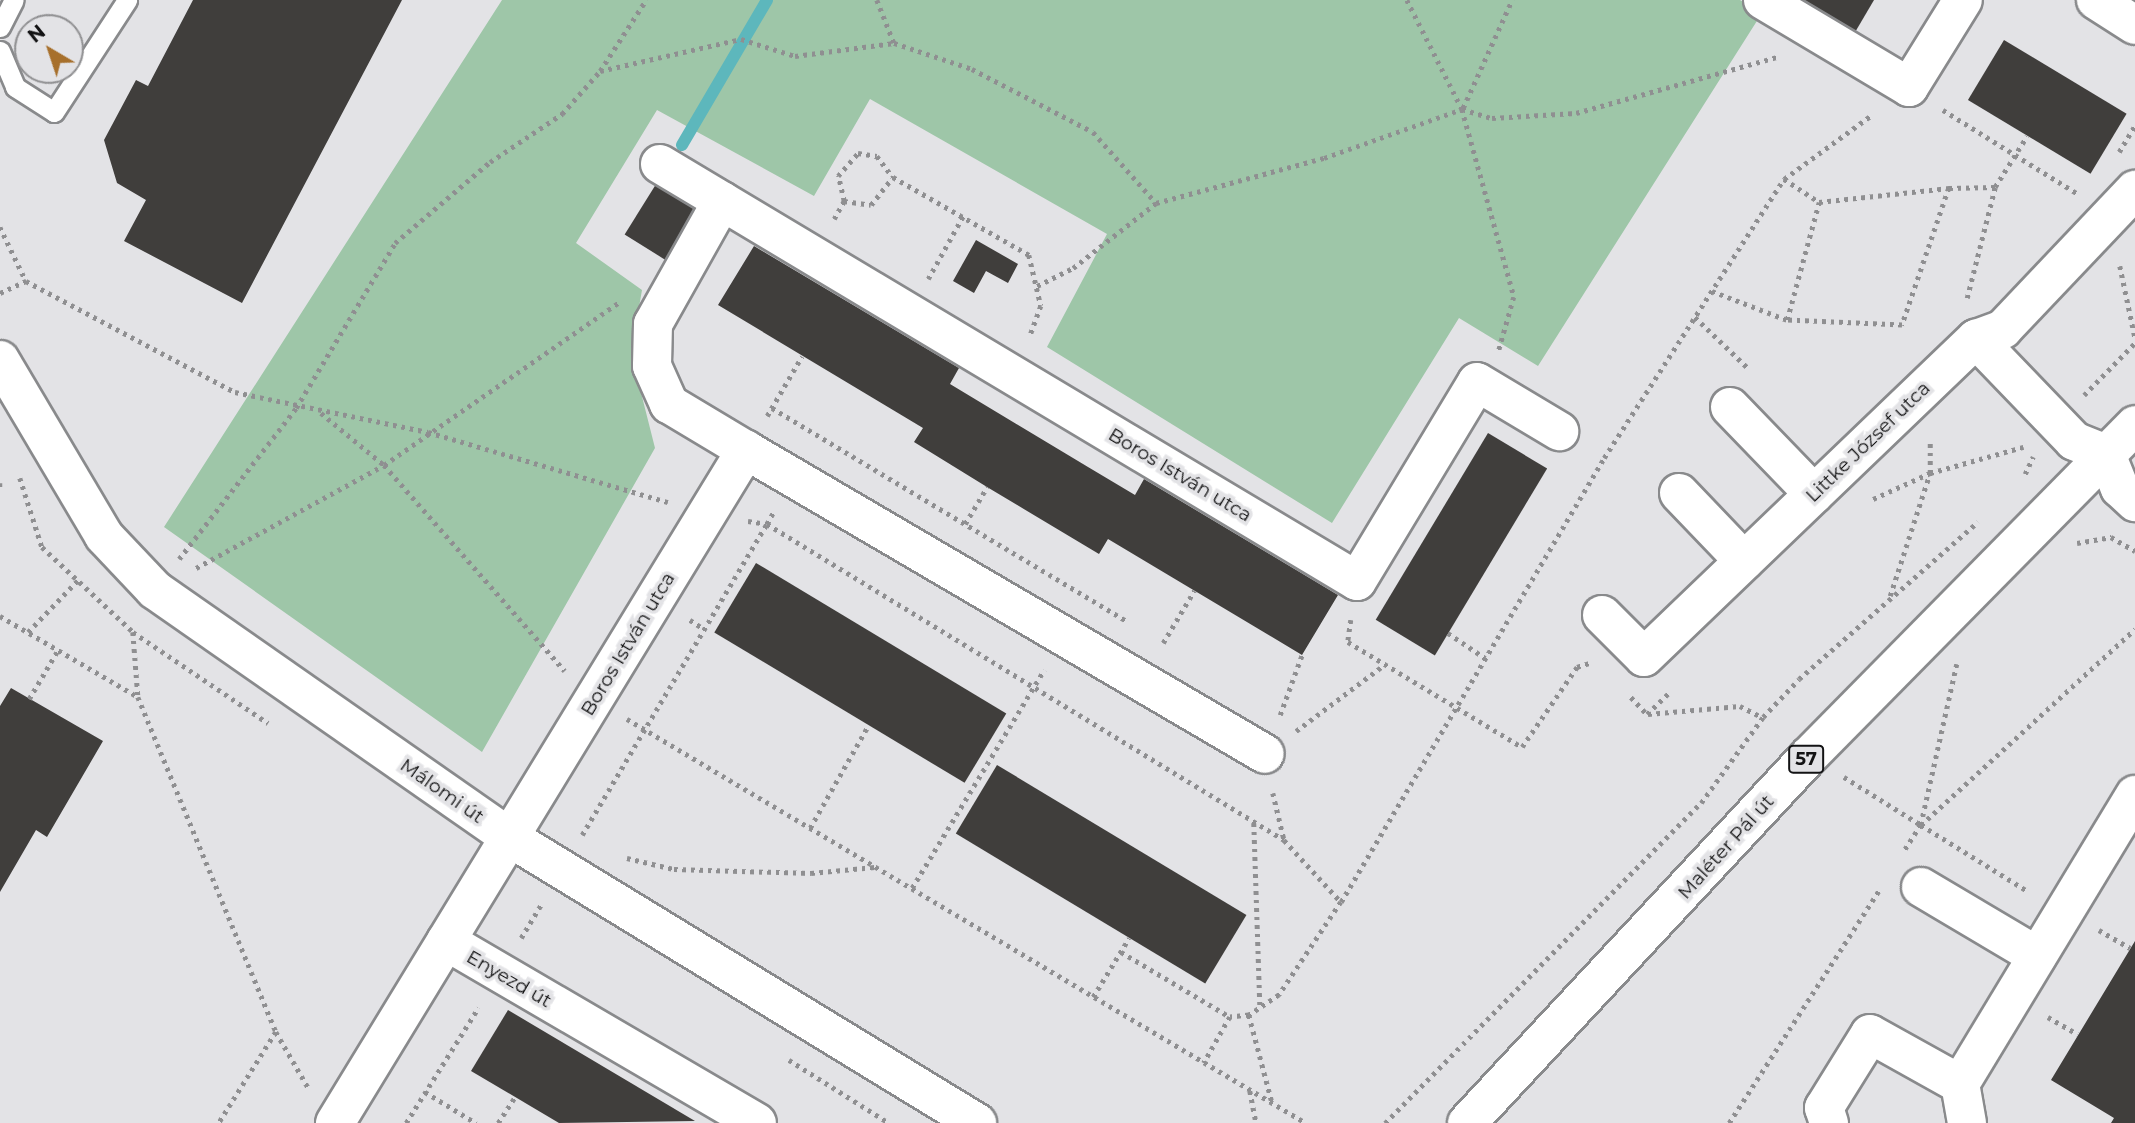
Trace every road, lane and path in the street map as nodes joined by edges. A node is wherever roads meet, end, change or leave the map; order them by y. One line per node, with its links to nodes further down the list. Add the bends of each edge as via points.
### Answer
1 (14, 0): 11 (lane)
2 (127, 0): 13 (lane, via 54,112 15,87)
3 (646, 0): 15 (path)
4 (877, 0): 12 (path)
5 (1407, 0): 17 (path)
6 (1512, 0): 17 (path)
7 (1763, 0): 16 (street)
8 (1963, 0): 16 (street)
9 (2096, 0): 10 (street)
10 (2135, 25)
11 (0, 27)
12 (894, 43): 15 (path, via 794,56 741,39); 27 (path, via 972,69 1094,132)
13 (0, 51)
14 (1792, 51): 17 (path, via 1576,113 1492,118)
15 (600, 71): 48 (path, via 562,114 490,162 395,243)
16 (1909, 87): 22 (path)
17 (1462, 109): 27 (path, via 1324,158); 46 (path, via 1514,297 1497,358)
18 (1943, 110): 20 (path)
19 (2027, 136): 20 (path)
20 (2015, 155): 23 (path); 28 (path)
21 (893, 177): 25 (path, via 871,205); 25 (path, via 877,156 858,153 838,176); 29 (path)
22 (1784, 179): 26 (path); 34 (path)
23 (1995, 187): 24 (path); 43 (path)
24 (1949, 188): 26 (path); 39 (path, via 1902,325)
25 (844, 201): 31 (path)
26 (1819, 202): 39 (path)
27 (1156, 203): 33 (path, via 1073,268)
28 (2112, 203): 40 (path); 43 (street, Littke József utca, via 2003,329)
29 (963, 216): 33 (path, via 1029,255); 37 (path)
30 (0, 227): 32 (path)
31 (813, 255): 36 (street, Boros István utca, via 688,186); 37 (street, Boros István utca)
32 (26, 281): 35 (path); 48 (path, via 214,385)
33 (1036, 286): 45 (path, via 1041,306)
34 (1712, 291): 38 (path); 39 (path)
35 (0, 293)
36 (668, 295): 53 (path, via 652,280); 54 (street, Boros István utca, via 653,324 652,366 669,404)
37 (909, 313): 45 (street, Boros István utca)
38 (1695, 317): 44 (path); 87 (path)
39 (1787, 320)
40 (2135, 337)
41 (802, 356): 49 (path)
42 (0, 360): 71 (street, Málomi út, via 104,536)
43 (1952, 361): 55 (street, via 2074,441); 57 (path); 61 (street, Littke József utca)
44 (1746, 366)
45 (1015, 377): 70 (street, Boros István utca)
46 (1477, 382): 52 (street); 70 (street)
47 (1730, 407): 61 (street)
48 (296, 408): 50 (path); 71 (path)
49 (772, 408): 54 (path); 65 (path)
50 (321, 413): 53 (path); 56 (path)
51 (2135, 425): 55 (street, Maléter Pál út / 57)
52 (1559, 431)
53 (428, 432): 56 (path); 64 (path)
54 (746, 450): 64 (street, Boros István utca); 82 (street, Boros István utca)
55 (2106, 454): 62 (street, via 2120,488); 143 (street, Maléter Pál út / 57, via 1808,757)
56 (384, 465): 71 (path); 94 (path, via 529,634)
57 (1930, 473): 58 (path, via 2037,443); 63 (path); 73 (path)
58 (2020, 483)
59 (987, 487): 65 (path)
60 (1679, 493): 68 (street)
61 (1814, 494): 68 (street, Littke József utca)
62 (2135, 502)
63 (1865, 507)
64 (706, 513): 94 (street, Boros István utca)
65 (965, 524): 76 (path)
66 (2064, 545): 67 (path, via 2111,537)
67 (2135, 551)
68 (1744, 561): 74 (street, Littke József utca, via 1644,657)
69 (78, 580): 78 (path)
70 (1357, 581): 89 (path, via 1349,642)
71 (155, 590): 107 (street, Málomi út)
72 (1194, 591): 83 (path)
73 (1890, 598)
74 (1602, 615)
75 (0, 616): 78 (path)
76 (1139, 629)
77 (2135, 629): 105 (path)
78 (28, 632): 84 (path)
79 (133, 632): 92 (path)
80 (1448, 633): 87 (path)
81 (1151, 636): 83 (path)
82 (1064, 637): 91 (path); 101 (street, Boros István utca)
83 (1163, 643): 85 (path)
84 (58, 650): 92 (path); 93 (path)
85 (1174, 651)
86 (1959, 657): 105 (path)
87 (1485, 658): 96 (path)
88 (1597, 661): 96 (path, via 1577,667 1522,747)
89 (1384, 665): 96 (path); 101 (path)
90 (1677, 685): 98 (path, via 1647,714 1740,706)
91 (1035, 686): 100 (path, via 767,524); 104 (path); 112 (path)
92 (138, 697): 126 (path)
93 (29, 699)
94 (595, 701): 100 (path); 107 (street, Boros István utca)
95 (1268, 708): 97 (path)
96 (1457, 708): 113 (path)
97 (1280, 715)
98 (1763, 717)
99 (868, 726): 106 (path)
100 (644, 730): 106 (path); 110 (path)
101 (1265, 754)
102 (1834, 771): 105 (path)
103 (2135, 795): 114 (street)
104 (1254, 822): 113 (path, via 1284,840); 122 (path)
105 (1921, 825): 111 (path); 114 (path)
106 (810, 828): 109 (path)
107 (512, 839): 110 (street, Málomi út); 116 (street, Boros István utca)
108 (612, 855): 109 (path, via 674,869 811,873)
109 (876, 866): 112 (path)
110 (561, 869): 120 (path); 140 (street, Málomi út)
111 (1901, 876): 119 (street); 144 (path)
112 (912, 888): 121 (path)
113 (1341, 902): 122 (path, via 1279,995)
114 (2074, 918): 117 (path); 119 (street)
115 (1129, 938): 118 (path)
116 (446, 941): 120 (street, Enyezd út); 134 (street, Enyezd út)
117 (2130, 948)
118 (1121, 952): 121 (path); 125 (path)
119 (2037, 956): 123 (street)
120 (500, 973): 131 (path); 139 (street, Enyezd út)
121 (1093, 997): 128 (path)
122 (1260, 1008): 124 (path)
123 (2018, 1014): 127 (path); 129 (street)
124 (1249, 1016): 125 (path); 133 (path)
125 (1230, 1017): 128 (path)
126 (276, 1032): 134 (path); 135 (path)
127 (2078, 1034)
128 (1204, 1063): 130 (path)
129 (1960, 1084): 145 (street, via 1870,1034 1824,1108); 146 (street)
130 (1250, 1090): 133 (path); 141 (path)
131 (425, 1092): 136 (path); 137 (path)
132 (515, 1097): 138 (path)
133 (1273, 1103): 142 (path)
134 (325, 1112)
135 (219, 1123)
136 (406, 1123)
137 (476, 1123)
138 (498, 1123)
139 (757, 1123)
140 (977, 1123)
141 (1256, 1123)
142 (1306, 1123)
143 (1467, 1123)
144 (1729, 1123)
145 (1829, 1123)
146 (1967, 1123)

